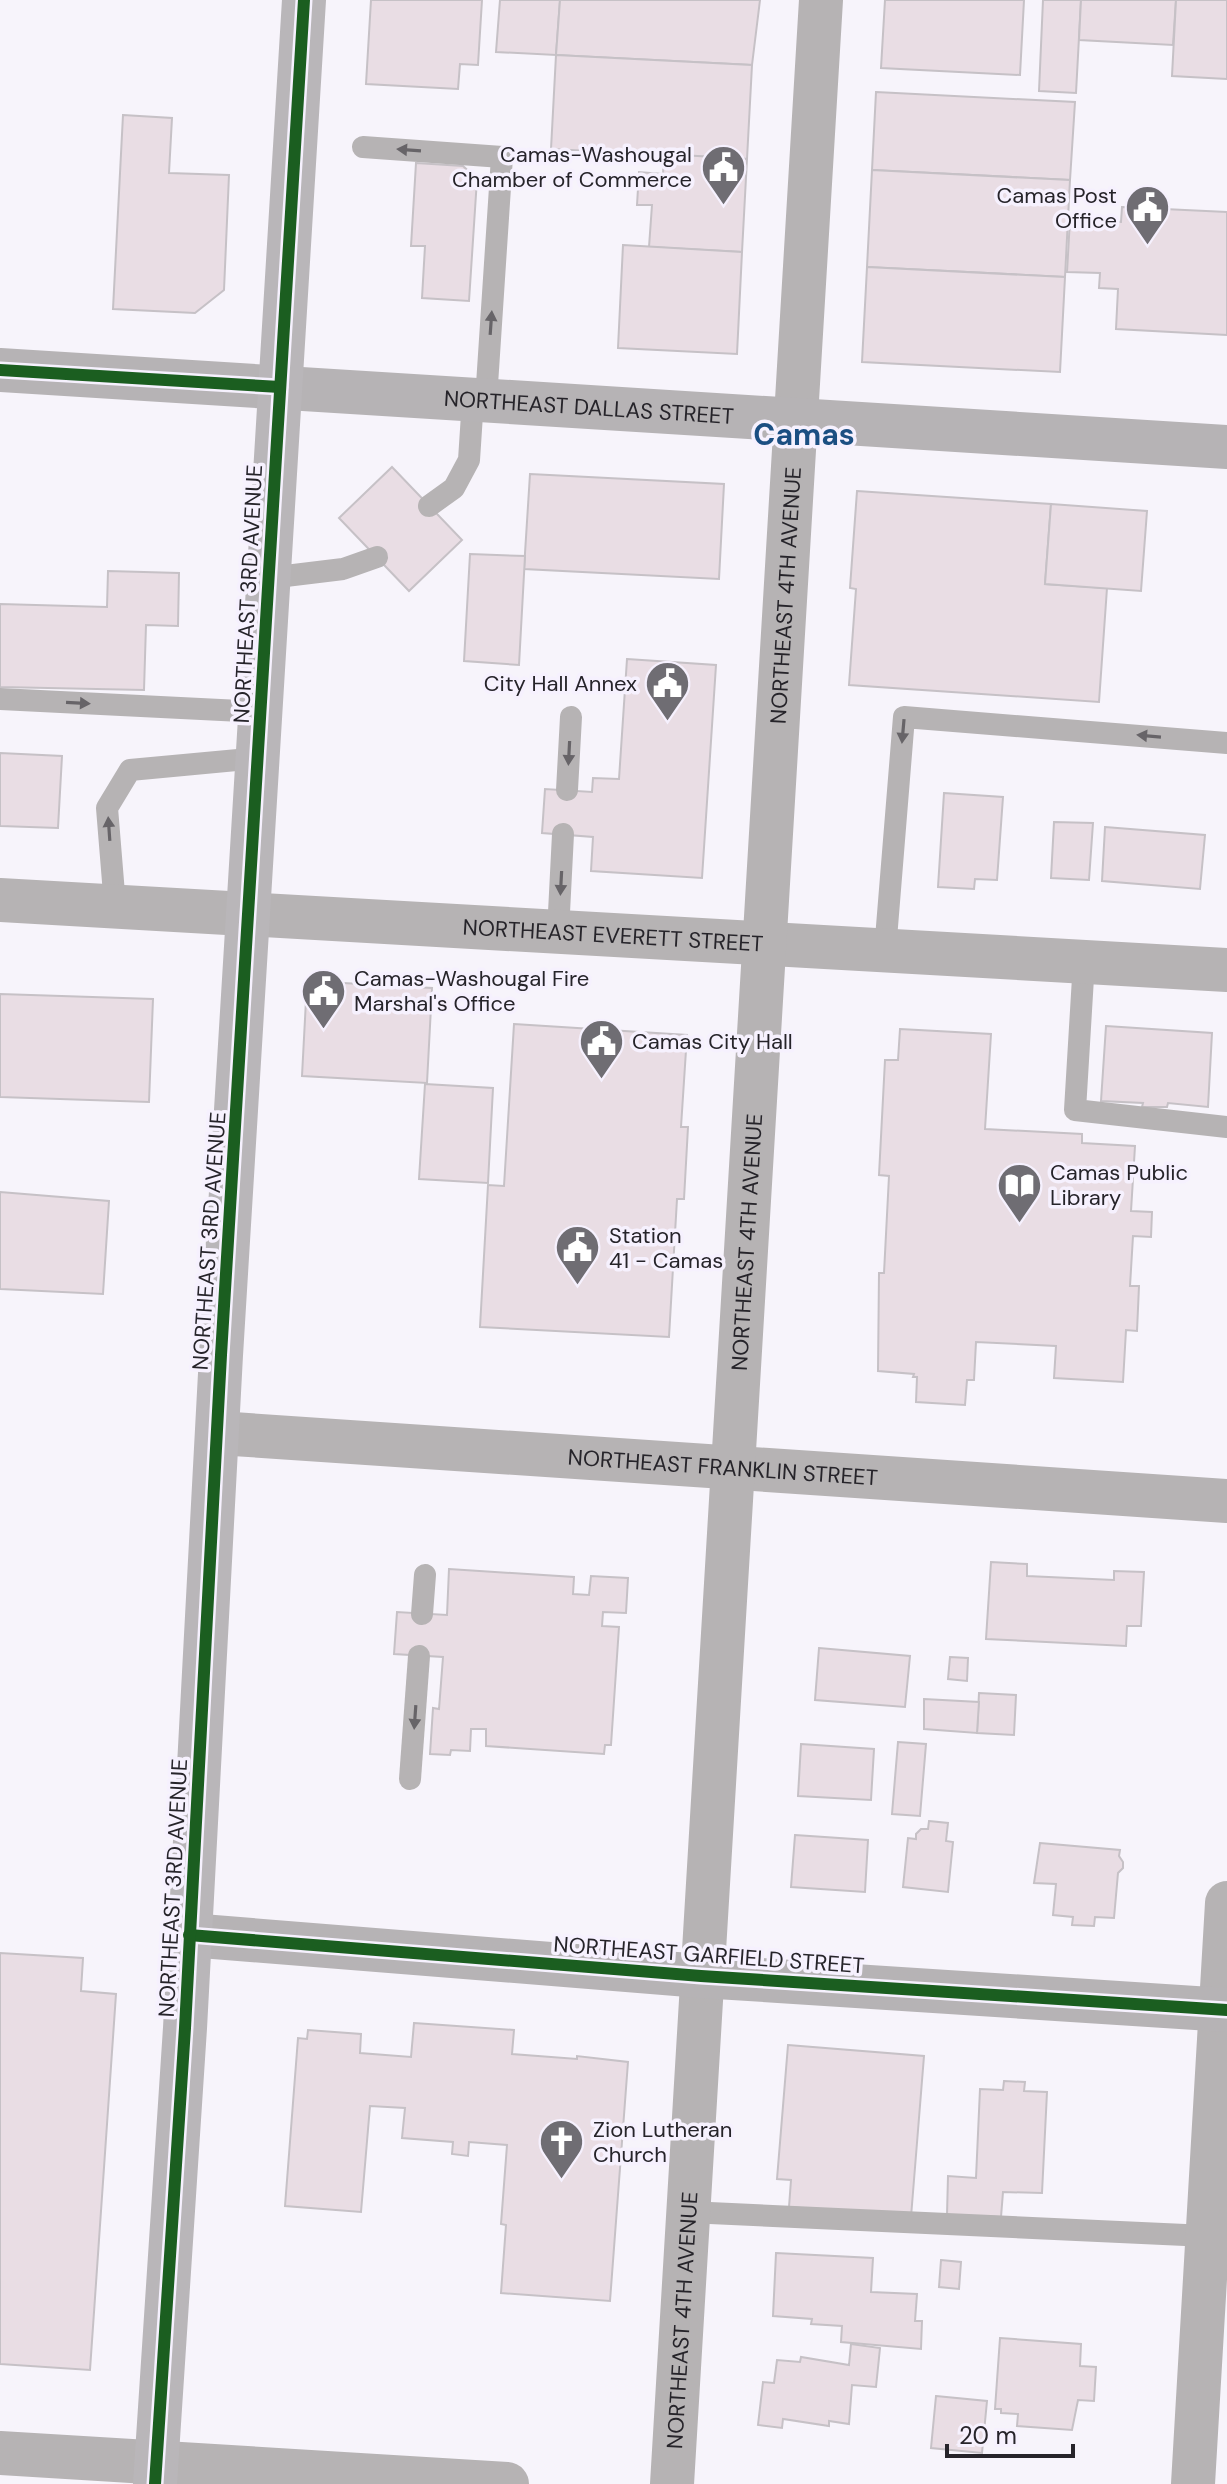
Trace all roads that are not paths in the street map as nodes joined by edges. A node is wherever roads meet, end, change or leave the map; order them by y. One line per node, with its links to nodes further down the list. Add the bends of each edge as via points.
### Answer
1 (304, 0): 5 (main road, NORTHEAST 3RD AVENUE)
2 (821, 0): 7 (street, NORTHEAST 4TH AVENUE)
3 (363, 147): 6 (lane, one-way to 3, via 502,157)
4 (0, 370): 5 (main road, NORTHEAST DALLAS STREET)
5 (280, 387): 6 (main road, NORTHEAST DALLAS STREET); 11 (main road, NORTHEAST 3RD AVENUE)
6 (480, 400): 7 (main road, NORTHEAST DALLAS STREET); 9 (lane, via 469,460 454,488)
7 (796, 419): 8 (main road, NORTHEAST DALLAS STREET); 23 (street, NORTHEAST 4TH AVENUE)
8 (1227, 447)
9 (429, 506)
10 (377, 557): 11 (lane, via 343,569)
11 (269, 578): 13 (main road, NORTHEAST 3RD AVENUE)
12 (0, 699): 13 (lane, one-way to 13)
13 (261, 712): 16 (main road, NORTHEAST 3RD AVENUE)
14 (571, 717): 17 (lane, one-way to 17)
15 (1227, 743): 24 (lane, one-way to 24, via 904,717)
16 (258, 758): 20 (lane, one-way to 16, via 107,808 130,770); 21 (main road, NORTHEAST 3RD AVENUE)
17 (567, 790)
18 (563, 834): 22 (lane, one-way to 22)
19 (0, 900): 20 (street, NORTHEAST EVERETT STREET)
20 (115, 906): 21 (street, NORTHEAST EVERETT STREET)
21 (249, 914): 22 (street, NORTHEAST EVERETT STREET); 28 (main road, NORTHEAST 3RD AVENUE)
22 (558, 932): 23 (street, NORTHEAST EVERETT STREET)
23 (764, 943): 24 (street, NORTHEAST EVERETT STREET); 29 (street, NORTHEAST 4TH AVENUE)
24 (885, 951): 25 (street, NORTHEAST EVERETT STREET)
25 (1084, 961): 26 (street, NORTHEAST EVERETT STREET); 27 (lane, via 1075,1110)
26 (1227, 970)
27 (1227, 1127)
28 (218, 1433): 29 (street, NORTHEAST FRANKLIN STREET); 36 (main road, NORTHEAST 3RD AVENUE)
29 (733, 1468): 30 (street, NORTHEAST FRANKLIN STREET); 37 (street, NORTHEAST 4TH AVENUE)
30 (1227, 1501)
31 (425, 1575): 32 (lane)
32 (422, 1614)
33 (419, 1656): 34 (lane, one-way to 34)
34 (410, 1779)
35 (1227, 1903): 38 (street)
36 (189, 1935): 37 (main road, NORTHEAST GARFIELD STREET); 42 (main road, NORTHEAST 3RD AVENUE)
37 (701, 1976): 38 (main road, NORTHEAST GARFIELD STREET); 39 (street, NORTHEAST 4TH AVENUE)
38 (1223, 2010): 40 (street)
39 (688, 2212): 40 (lane); 44 (street, NORTHEAST 4TH AVENUE)
40 (1207, 2236): 45 (street)
41 (0, 2453): 42 (street)
42 (156, 2473): 43 (street)
43 (507, 2484)
44 (672, 2484)
45 (1193, 2484)

